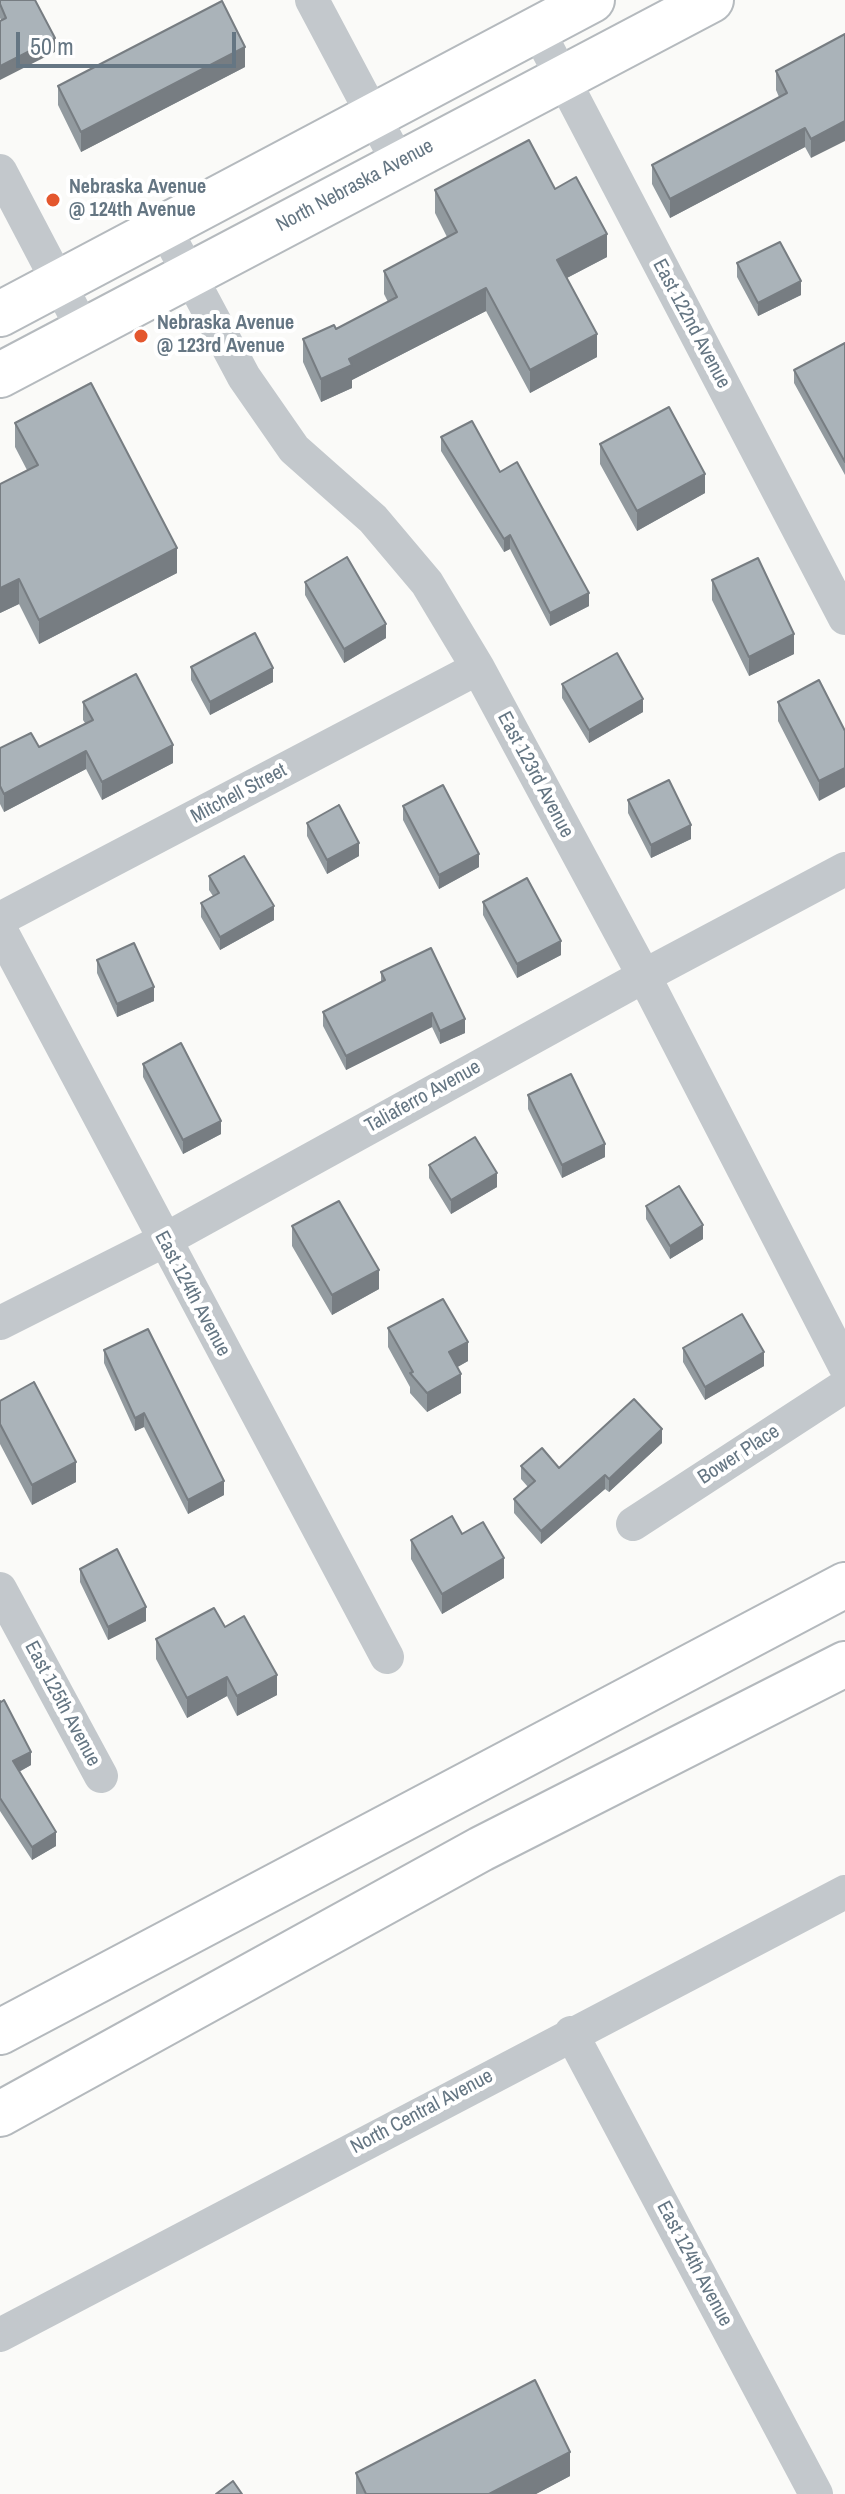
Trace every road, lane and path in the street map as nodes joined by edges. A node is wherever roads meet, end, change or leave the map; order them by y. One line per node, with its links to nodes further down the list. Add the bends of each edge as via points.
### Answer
1 (312, 0): 6 (street)
2 (592, 0): 4 (main road)
3 (711, 0): 5 (main road, North Nebraska Avenue)
4 (537, 29): 5 (street, East 122nd Avenue); 6 (main road)
5 (562, 77): 7 (main road, North Nebraska Avenue); 15 (street, East 122nd Avenue)
6 (375, 116): 7 (street); 9 (main road)
7 (398, 162): 10 (main road, North Nebraska Avenue)
8 (0, 171): 11 (street)
9 (164, 227): 10 (street, East 123rd Avenue); 11 (main road)
10 (190, 274): 13 (main road, North Nebraska Avenue); 16 (street, East 123rd Avenue, via 244,377 294,449 373,519 418,572)
11 (59, 283): 12 (main road); 13 (street)
12 (0, 314)
13 (84, 331): 14 (main road, North Nebraska Avenue)
14 (0, 375)
15 (845, 618)
16 (478, 668): 18 (street, Mitchell Street); 20 (street, East 123rd Avenue)
17 (845, 869): 20 (street, Taliaferro Avenue)
18 (0, 919)
19 (0, 929): 21 (street, East 124th Avenue)
20 (644, 976): 21 (street, Taliaferro Avenue); 23 (street, East 123rd Avenue)
21 (163, 1241): 22 (street, Taliaferro Avenue); 28 (street, East 124th Avenue)
22 (0, 1323)
23 (845, 1366)
24 (845, 1386): 25 (street, Bower Place)
25 (633, 1524)
26 (845, 1585): 32 (main road)
27 (0, 1589): 30 (street, East 125th Avenue)
28 (387, 1657)
29 (845, 1664): 34 (main road, via 481,1849)
30 (101, 1776)
31 (845, 1892): 33 (street, North Central Avenue)
32 (0, 2032)
33 (571, 2033): 35 (street, North Central Avenue); 36 (street, East 124th Avenue)
34 (0, 2114)
35 (0, 2335)
36 (816, 2494)

